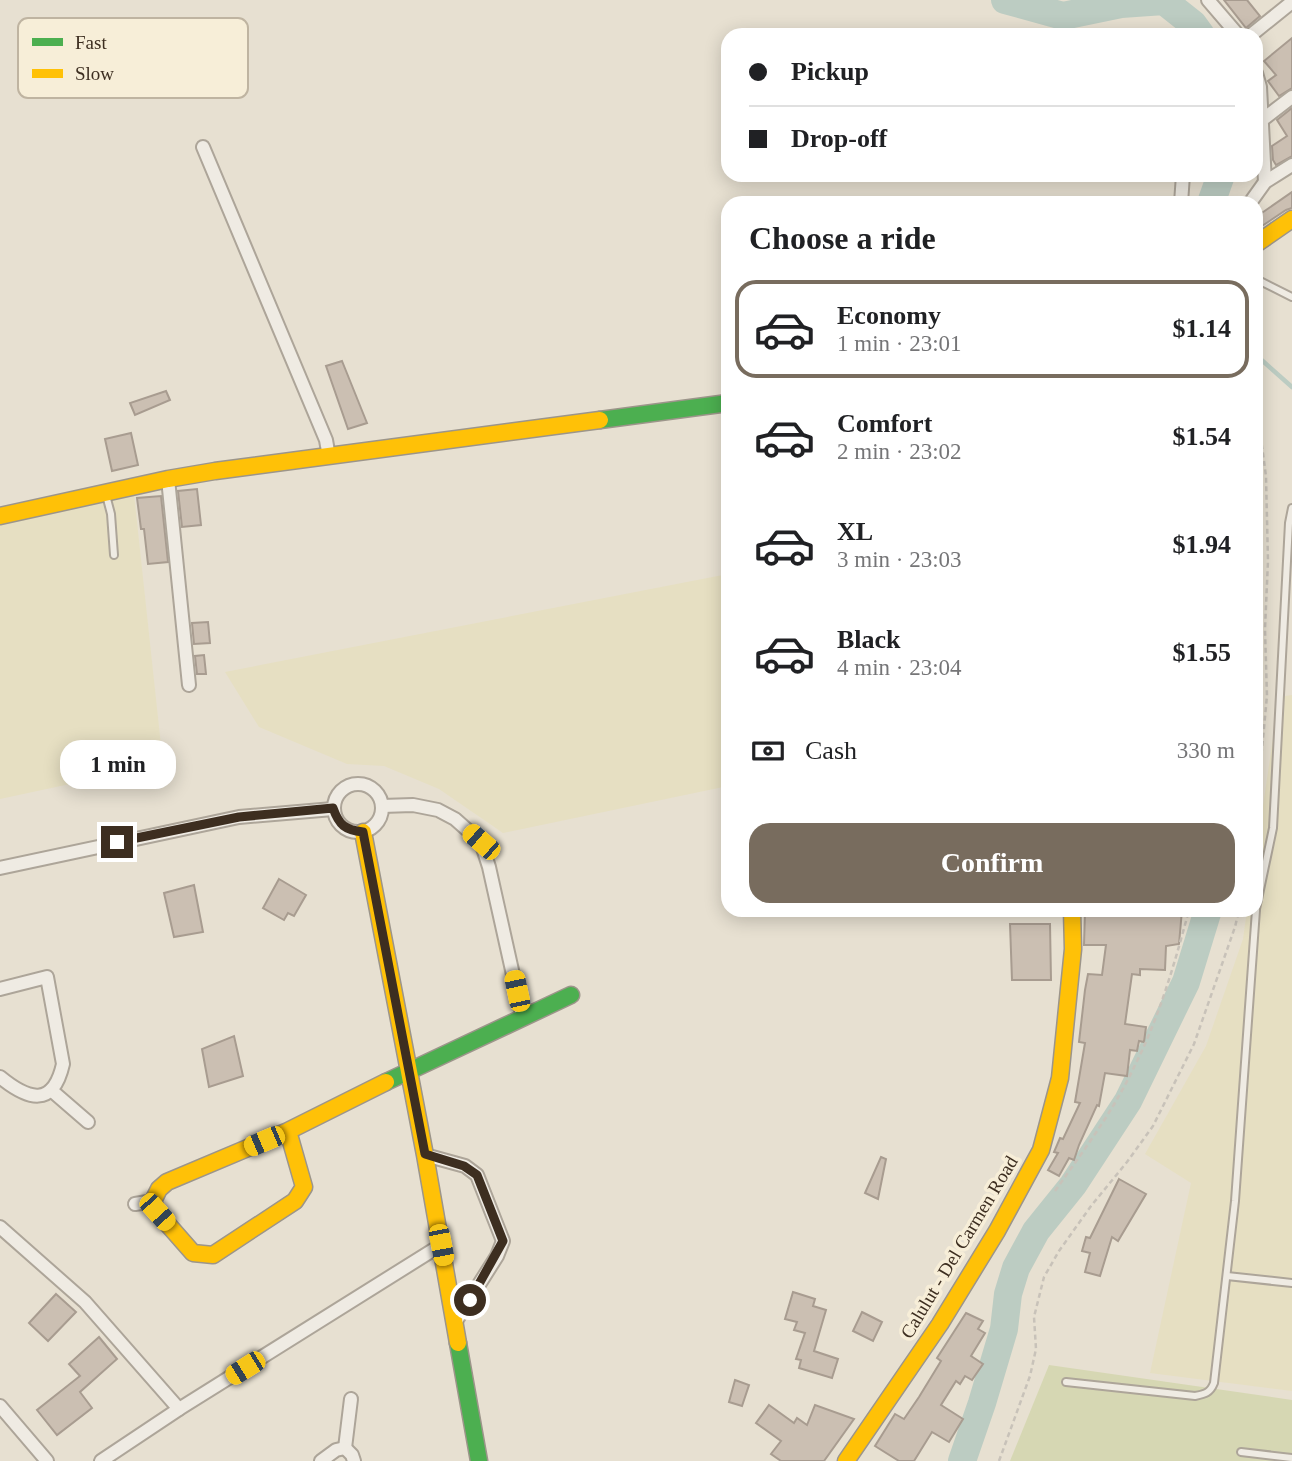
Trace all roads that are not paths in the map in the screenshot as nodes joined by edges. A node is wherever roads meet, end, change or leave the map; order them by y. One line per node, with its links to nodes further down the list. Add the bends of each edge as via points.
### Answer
1 (1208, 0): 3 (street)
2 (1292, 2): 4 (street)
3 (1232, 28)
4 (1260, 28)
5 (1292, 97): 6 (street)
6 (1263, 119)
7 (1263, 141): 10 (street)
8 (203, 147): 17 (street, via 326,440)
9 (1292, 165): 10 (street)
10 (1265, 182): 11 (street)
11 (1255, 196)
12 (1292, 219): 13 (main road)
13 (1263, 239)
14 (1263, 283): 15 (lane)
15 (1292, 298)
16 (721, 404): 17 (main road)
17 (329, 457): 18 (main road)
18 (168, 479): 19 (main road); 23 (street)
19 (106, 493): 21 (main road); 22 (lane)
20 (1292, 508): 28 (lane, via 1273,828)
21 (0, 516)
22 (114, 555)
23 (189, 685)
24 (382, 806): 25 (street, via 378,794 356,783 344,787); 26 (street, via 373,827); 33 (street, via 438,810 481,842)
25 (333, 808): 26 (street, via 338,822 349,831); 27 (street, via 239,817)
26 (363, 832): 34 (main road)
27 (0, 868)
28 (1263, 876)
29 (1072, 917): 59 (main road, Calulut - Del Carmen Road, via 1059,1078 1041,1150 940,1324)
30 (1255, 917): 44 (lane)
31 (0, 989): 36 (street, via 47,977 63,1064)
32 (571, 995): 33 (main road)
33 (522, 1015): 34 (main road)
34 (409, 1070): 38 (main road); 39 (main road)
35 (0, 1077): 36 (street, via 30,1097)
36 (51, 1090): 37 (street)
37 (88, 1122)
38 (288, 1131): 40 (main road, via 167,1182); 40 (main road, via 304,1187 301,1195 213,1255 193,1253 157,1212)
39 (425, 1154): 43 (main road); 46 (street, via 477,1175 503,1241)
40 (153, 1201): 41 (street)
41 (135, 1204)
42 (0, 1227): 50 (street, via 85,1302)
43 (441, 1245): 46 (main road); 50 (street)
44 (1227, 1276): 45 (lane); 47 (lane, via 1211,1391 1195,1396)
45 (1292, 1283)
46 (456, 1321): 58 (main road)
47 (1066, 1382)
48 (351, 1399): 51 (street)
49 (0, 1406): 54 (street)
50 (179, 1409): 55 (street)
51 (345, 1448): 56 (street); 57 (street)
52 (1241, 1452): 53 (lane)
53 (1292, 1458)
54 (47, 1461)
55 (101, 1461)
56 (321, 1461)
57 (354, 1461)
58 (479, 1461)
59 (846, 1461)

